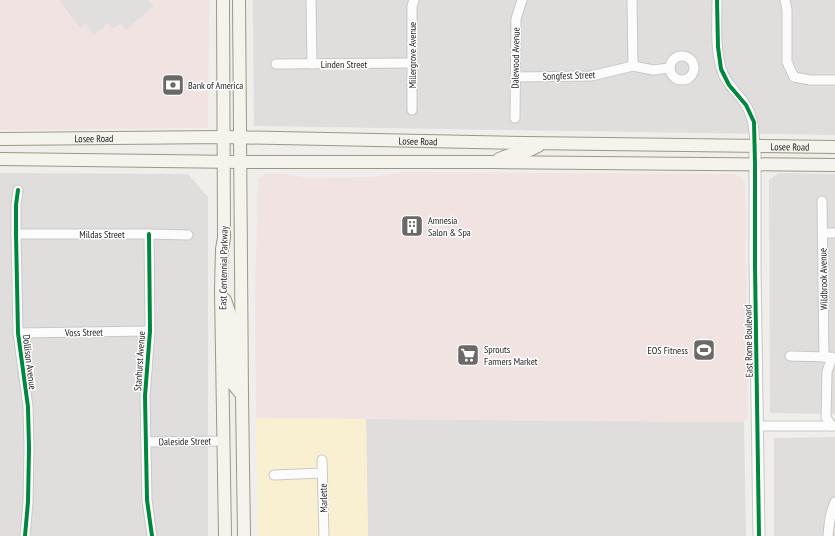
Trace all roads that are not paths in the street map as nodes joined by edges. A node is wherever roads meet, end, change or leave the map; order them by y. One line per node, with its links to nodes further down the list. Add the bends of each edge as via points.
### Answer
1 (223, 0): 18 (main road, East Centennial Parkway)
2 (239, 0): 19 (main road, East Centennial Parkway)
3 (311, 0): 11 (street)
4 (414, 0): 9 (street, Millergrove Avenue)
5 (522, 0): 14 (street, Dalewood Avenue, via 516,19)
6 (632, 0): 12 (street)
7 (716, 0): 23 (street, via 721,69 729,85 746,105 754,122)
8 (785, 0): 15 (street, via 787,62 794,77)
9 (412, 63): 11 (street, Linden Street); 16 (street, Millergrove Avenue)
10 (276, 64): 11 (street, Linden Street)
11 (312, 64)
12 (633, 66): 13 (street, Songfest Street, via 653,70); 14 (street, Songfest Street, via 591,76)
13 (669, 68)
14 (515, 77): 17 (street, Dalewood Avenue)
15 (835, 80)
16 (412, 110)
17 (515, 118)
18 (224, 137): 19 (main road, Losee Road); 20 (main road, Losee Road); 26 (main road, East Centennial Parkway)
19 (240, 138): 21 (main road, Losee Road); 27 (main road, East Centennial Parkway)
20 (0, 139)
21 (544, 144): 22 (main road, Losee Road); 28 (main road)
22 (588, 144): 23 (main road, Losee Road); 29 (main road, via 546,151)
23 (755, 146): 24 (main road, Losee Road); 30 (street, East Rome Boulevard)
24 (835, 147)
25 (0, 159): 26 (main road, Losee Road)
26 (224, 161): 27 (main road, Losee Road); 39 (main road, East Centennial Parkway)
27 (240, 162): 28 (main road, Losee Road); 44 (main road, East Centennial Parkway)
28 (492, 162): 29 (main road, Losee Road)
29 (528, 162): 30 (main road, Losee Road)
30 (755, 164): 31 (main road, Losee Road); 46 (street, East Rome Boulevard)
31 (835, 165)
32 (18, 190): 36 (street, Dollison Avenue)
33 (822, 201): 34 (street, Wildbrook Avenue)
34 (823, 233): 35 (street); 43 (street, Wildbrook Avenue)
35 (835, 233)
36 (16, 234): 37 (street, Mildas Street); 41 (street, Dollison Avenue)
37 (149, 234): 38 (street, Mildas Street); 40 (street, Stanhurst Avenue)
38 (188, 235)
39 (222, 291): 44 (main road, via 231,318 232,384); 47 (main road, East Centennial Parkway)
40 (150, 331): 41 (street, Voss Street); 48 (street, Stanhurst Avenue, via 145,396)
41 (18, 333): 53 (street, Dollison Avenue, via 29,428)
42 (790, 356): 43 (street)
43 (832, 359): 45 (street, Wildbrook Avenue, via 827,372 826,417)
44 (242, 395): 56 (main road, East Centennial Parkway)
45 (834, 424): 46 (street)
46 (757, 426): 58 (street, East Rome Boulevard)
47 (224, 441): 48 (street, Daleside Street); 55 (main road, East Centennial Parkway)
48 (146, 442): 54 (street, Stanhurst Avenue, via 147,500)
49 (322, 460): 50 (street, Marlette)
50 (322, 473): 51 (street); 57 (street, Marlette)
51 (274, 475)
52 (835, 502): 59 (street)
53 (25, 536)
54 (152, 536)
55 (225, 536)
56 (244, 536)
57 (324, 536)
58 (759, 536)
59 (828, 536)

